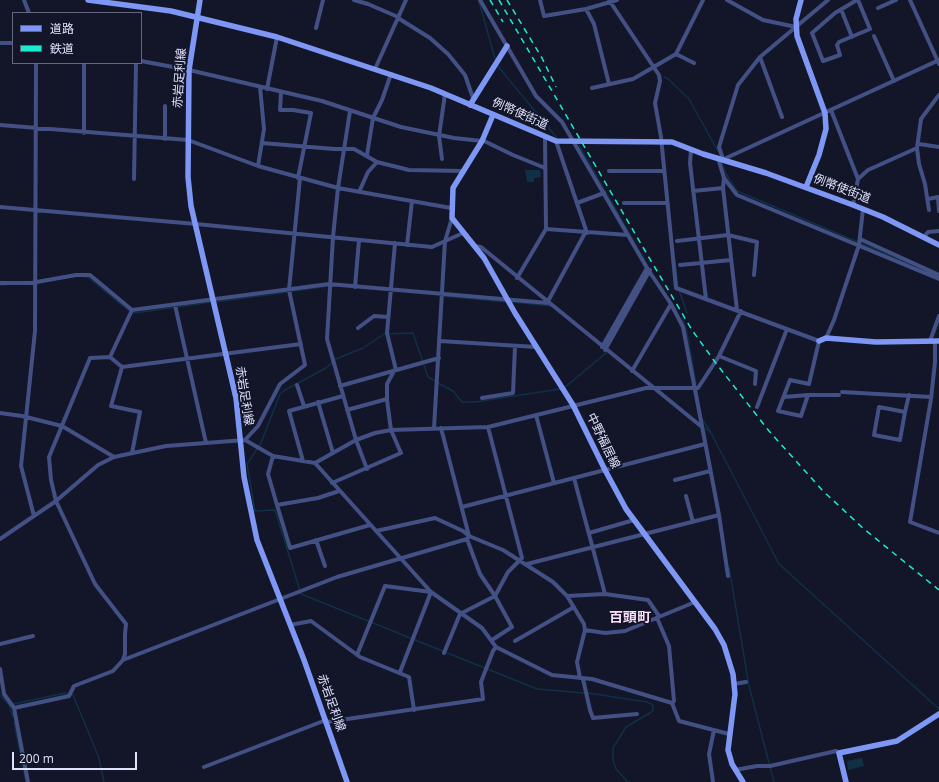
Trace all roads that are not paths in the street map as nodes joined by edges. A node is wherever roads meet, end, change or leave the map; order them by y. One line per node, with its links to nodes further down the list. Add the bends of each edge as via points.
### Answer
1 (24, 0): 21 (street)
2 (88, 0): 22 (main road, 例幣使街道)
3 (200, 0): 22 (main road, 赤岩足利線)
4 (322, 0): 25 (street)
5 (356, 0): 23 (street)
6 (406, 0): 23 (street)
7 (480, 0): 31 (street)
8 (540, 0): 19 (street, via 544,16)
9 (609, 0): 10 (street); 19 (street); 40 (street)
10 (616, 0)
11 (703, 0): 32 (street)
12 (727, 0): 24 (street, via 763,20)
13 (801, 0): 24 (main road)
14 (828, 0): 24 (street)
15 (857, 0): 20 (street); 28 (street, via 870,29)
16 (896, 0): 18 (street)
17 (910, 0): 35 (street)
18 (878, 8)
19 (586, 9): 45 (street, via 594,24)
20 (841, 9): 28 (street); 28 (street, via 812,33 823,61 840,55 837,43)
21 (29, 12)
22 (198, 17): 27 (main road, 例幣使街道); 42 (main road, 赤岩足利線)
23 (398, 18): 41 (street); 52 (street, via 430,38 448,54 465,75)
24 (796, 27): 33 (street); 57 (main road)
25 (316, 28)
26 (874, 36): 44 (street)
27 (277, 37): 41 (main road, 例幣使街道); 48 (street)
28 (852, 37)
29 (0, 43): 30 (street)
30 (12, 43)
31 (507, 46): 52 (main road); 71 (street, via 536,96 562,122)
32 (676, 54): 36 (street); 40 (street)
33 (760, 57): 59 (street); 80 (street, via 738,85 719,147)
34 (142, 61): 42 (street)
35 (939, 62): 44 (street)
36 (694, 63)
37 (36, 64): 62 (street)
38 (84, 64): 63 (street)
39 (136, 64): 65 (street)
40 (653, 68): 45 (street, via 633,80); 72 (street, via 660,79 655,99)
41 (375, 69): 43 (main road, 例幣使街道)
42 (189, 70): 46 (street); 68 (main road, 赤岩足利線)
43 (391, 74): 50 (main road, 例幣使街道); 60 (street)
44 (894, 81): 56 (street)
45 (609, 84): 47 (street)
46 (260, 87): 48 (street); 73 (street, via 264,118)
47 (592, 88)
48 (267, 89): 49 (street)
49 (281, 92): 55 (street); 74 (street, via 280,110 311,113)
50 (445, 94): 53 (main road, 例幣使街道); 64 (street)
51 (939, 95): 75 (street, via 921,119)
52 (473, 98): 53 (main road)
53 (470, 105): 58 (main road, 例幣使街道)
54 (166, 106): 67 (street)
55 (350, 110): 60 (street); 77 (street)
56 (831, 110): 57 (street); 91 (street)
57 (825, 113): 80 (street); 92 (main road, via 824,140)
58 (493, 115): 66 (main road, 例幣使街道); 69 (main road)
59 (782, 117)
60 (373, 118): 64 (street); 79 (street)
61 (0, 125): 62 (street)
62 (36, 129): 63 (street); 108 (street)
63 (84, 133): 65 (street)
64 (439, 136): 69 (street); 81 (street)
65 (134, 137): 67 (street); 90 (street)
66 (545, 138): 70 (main road, 例幣使街道); 84 (street)
67 (165, 139): 68 (street)
68 (188, 140): 83 (street); 112 (main road, 赤岩足利線, via 188,177)
69 (482, 141): 84 (street); 85 (main road)
70 (556, 141): 71 (main road, 例幣使街道); 101 (street)
71 (573, 141): 72 (main road, 例幣使街道); 97 (street)
72 (661, 141): 78 (main road, 例幣使街道, via 672,142); 87 (street)
73 (262, 143): 74 (street); 83 (street)
74 (305, 146): 77 (street); 88 (street)
75 (918, 146): 76 (street); 91 (street, via 868,170); 99 (street, via 919,164)
76 (939, 147)
77 (345, 150): 79 (street, via 354,149); 93 (street)
78 (691, 150): 80 (main road, 例幣使街道); 95 (street)
79 (367, 155): 82 (street)
80 (720, 159): 89 (street); 92 (main road, 例幣使街道)
81 (442, 160)
82 (377, 162): 85 (street, via 419,171); 96 (street, via 368,172)
83 (258, 166): 88 (street)
84 (545, 168): 113 (street)
85 (463, 171): 106 (main road, via 453,188)
86 (609, 171): 87 (street)
87 (664, 171): 103 (street)
88 (299, 178): 93 (street); 117 (street)
89 (724, 178): 94 (street); 126 (street, via 737,195)
90 (134, 179)
91 (858, 179): 104 (street)
92 (806, 187): 104 (main road, 例幣使街道)
93 (338, 188): 96 (street); 121 (street)
94 (723, 188): 95 (street); 119 (street)
95 (693, 191): 122 (street)
96 (359, 192): 100 (street)
97 (604, 193): 101 (street); 118 (street)
98 (938, 196): 99 (street); 110 (street)
99 (928, 199): 109 (street)
100 (412, 201): 106 (street); 128 (street)
101 (577, 203): 116 (street)
102 (624, 203): 103 (street)
103 (666, 203): 146 (street, via 676,288)
104 (853, 205): 107 (main road, 例幣使街道)
105 (0, 207): 108 (street)
106 (451, 208): 111 (main road)
107 (862, 209): 120 (main road, 例幣使街道); 126 (street)
108 (34, 210): 112 (street); 139 (street)
109 (929, 210)
110 (939, 211)
111 (452, 218): 115 (main road, 中野福居線); 124 (street)
112 (196, 224): 117 (street); 147 (main road, 赤岩足利線)
113 (546, 229): 116 (street); 137 (street)
114 (939, 231): 120 (street, via 928,232)
115 (463, 233): 124 (street); 130 (main road, 中野福居線)
116 (586, 233): 118 (street); 149 (street)
117 (295, 234): 121 (street); 143 (street)
118 (628, 235): 134 (street)
119 (728, 235): 122 (street); 131 (street); 135 (street, via 757,242)
120 (924, 237): 129 (main road, 例幣使街道)
121 (333, 238): 123 (street); 141 (street)
122 (698, 239): 125 (street); 132 (street)
123 (359, 240): 127 (street); 142 (street)
124 (445, 241): 128 (street, via 432,247); 145 (street)
125 (677, 241)
126 (859, 242): 136 (street); 138 (street); 158 (street)
127 (395, 243): 128 (street); 144 (street)
128 (407, 245)
129 (939, 245)
130 (475, 246): 137 (street, via 481,247); 148 (main road, 中野福居線)
131 (731, 260): 132 (street); 153 (street)
132 (701, 263): 133 (street); 146 (street)
133 (680, 265)
134 (649, 269): 150 (street); 165 (street)
135 (754, 275)
136 (939, 275)
137 (517, 278): 149 (street)
138 (939, 279)
139 (34, 282): 140 (street); 152 (street, via 76,275 90,276); 194 (street, via 35,331)
140 (0, 283)
141 (329, 284): 142 (street); 143 (street); 176 (street, via 327,338)
142 (355, 287): 144 (street)
143 (289, 290): 147 (street); 162 (street)
144 (391, 290): 145 (street); 155 (street)
145 (442, 295): 148 (street); 159 (street)
146 (706, 299): 153 (street)
147 (213, 300): 151 (street); 166 (main road, 赤岩足利線)
148 (507, 300): 149 (street); 164 (main road, 中野福居線)
149 (548, 303): 165 (street)
150 (671, 304): 173 (street); 178 (street, via 685,333)
151 (175, 305): 152 (street); 170 (street)
152 (132, 310): 168 (street)
153 (739, 311): 157 (street); 167 (street)
154 (939, 316): 160 (street)
155 (388, 317): 156 (street, via 374,316); 172 (street, via 387,333)
156 (358, 328)
157 (786, 329): 161 (street); 189 (street)
158 (826, 338): 160 (main road, via 876,342); 161 (main road)
159 (440, 341): 163 (street); 169 (street)
160 (934, 341): 183 (street, via 935,362)
161 (819, 342): 182 (street, via 809,384 790,380)
162 (301, 344): 166 (street); 201 (street, via 305,365 280,384 258,426)
163 (515, 346): 164 (street); 184 (street, via 513,393)
164 (536, 347): 187 (main road, 中野福居線)
165 (604, 348): 173 (street)
166 (226, 355): 170 (street); 201 (main road, 赤岩足利線)
167 (719, 356): 174 (street, via 756,371); 178 (street, via 698,388)
168 (110, 358): 171 (street); 195 (street, via 90,358)
169 (439, 358): 172 (street); 198 (street)
170 (187, 360): 171 (street); 203 (street)
171 (122, 367): 205 (street, via 111,406 140,412)
172 (395, 371): 176 (street); 185 (street, via 387,384)
173 (632, 371): 177 (street)
174 (755, 384)
175 (298, 385): 188 (street)
176 (340, 386): 181 (street)
177 (652, 387): 178 (street); 187 (street); 197 (street)
178 (694, 389): 197 (street)
179 (808, 395): 180 (street); 182 (street); 182 (street, via 801,416 778,411)
180 (909, 395): 183 (street); 191 (street)
181 (343, 396): 186 (street); 190 (street)
182 (784, 397)
183 (931, 397): 231 (street, via 910,522)
184 (482, 398)
185 (387, 399): 190 (street); 200 (street)
186 (318, 402): 188 (street); 206 (street)
187 (573, 405): 193 (street); 212 (main road, 中野福居線)
188 (304, 406): 209 (street, via 289,411)
189 (758, 407)
190 (348, 410): 202 (street)
191 (905, 412): 191 (street, via 900,440 874,435 880,407)
192 (0, 413): 194 (street)
193 (536, 415): 196 (street); 217 (street)
194 (26, 417): 195 (street); 225 (street, via 21,466)
195 (62, 426): 208 (street); 221 (street, via 49,457)
196 (488, 427): 199 (street); 219 (street)
197 (702, 427): 204 (street)
198 (434, 428): 199 (street); 200 (street)
199 (441, 428): 223 (street)
200 (391, 430): 202 (street); 211 (street, via 401,454)
201 (242, 440): 203 (street); 207 (street); 246 (main road, 赤岩足利線, via 244,477 257,540)
202 (356, 440): 206 (street); 211 (street)
203 (206, 443): 205 (street, via 166,446)
204 (705, 444): 212 (street); 213 (street)
205 (132, 453): 208 (street)
206 (333, 453): 210 (street)
207 (273, 456): 209 (street); 222 (street, via 268,474)
208 (114, 457): 221 (street, via 98,465)
209 (303, 461): 210 (street)
210 (315, 463): 216 (street)
211 (367, 468): 216 (street)
212 (605, 470): 214 (street); 226 (main road, 中野福居線)
213 (710, 471): 215 (street); 224 (street)
214 (574, 478): 217 (street); 230 (street)
215 (675, 480)
216 (332, 483): 218 (street)
217 (554, 483): 219 (street)
218 (339, 491): 222 (street); 228 (street)
219 (506, 496): 223 (street); 238 (street)
220 (686, 496): 227 (street)
221 (56, 501): 225 (street); 260 (street, via 95,584 126,624 126,654)
222 (277, 506): 235 (street, via 290,548)
223 (462, 507): 233 (street)
224 (719, 515): 227 (street); 241 (street)
225 (34, 516): 234 (street)
226 (634, 520): 230 (street); 232 (main road, 中野福居線)
227 (693, 522): 232 (street)
228 (370, 524): 229 (street); 235 (street)
229 (376, 531): 233 (street, via 435,518 463,531); 237 (street)
230 (589, 533): 236 (street)
231 (939, 533)
232 (644, 534): 236 (street); 247 (main road, 中野福居線)
233 (468, 537): 237 (street); 238 (street, via 503,550); 244 (street, via 480,574)
234 (0, 539)
235 (316, 540): 240 (street)
236 (593, 547): 239 (street); 243 (street)
237 (401, 559): 242 (street); 246 (street, via 337,577)
238 (521, 560): 239 (street); 244 (street, via 508,572)
239 (527, 564): 245 (street, via 561,588)
240 (325, 566)
241 (728, 576)
242 (432, 592): 249 (street); 259 (street, via 385,586); 262 (street)
243 (605, 594): 245 (street); 250 (street, via 648,600)
244 (495, 596): 249 (street); 254 (street, via 512,627)
245 (567, 596): 248 (street)
246 (280, 600): 251 (main road, 赤岩足利線); 260 (street)
247 (695, 602): 250 (street); 265 (main road, 中野福居線, via 724,645)
248 (574, 607): 252 (street); 255 (street)
249 (462, 613): 254 (street, via 482,628); 258 (street)
250 (658, 617): 252 (street, via 624,631 605,633); 266 (street, via 669,646)
251 (290, 625): 259 (street, via 311,621); 271 (main road, 赤岩足利線)
252 (585, 630): 263 (street, via 577,662)
253 (33, 636): 256 (street)
254 (492, 640): 257 (street)
255 (515, 641)
256 (0, 644)
257 (496, 647): 263 (street, via 544,672); 268 (street, via 481,682 484,699)
258 (444, 652)
259 (357, 655): 262 (street)
260 (123, 660): 267 (street, via 113,671 74,686 69,696)
261 (0, 668): 267 (street, via 4,694)
262 (400, 672): 268 (street, via 409,677)
263 (582, 678): 266 (street); 269 (street, via 594,718)
264 (746, 682): 265 (street)
265 (734, 684): 273 (main road, 中野福居線, via 735,704)
266 (672, 703): 272 (street, via 678,721)
267 (14, 708): 277 (street)
268 (414, 710): 271 (street)
269 (637, 714)
270 (939, 714): 274 (main road, via 897,741)
271 (326, 721): 275 (street); 278 (main road, 赤岩足利線)
272 (714, 730): 273 (street); 279 (street, via 709,754)
273 (729, 734): 276 (main road, 中野福居線, via 728,750)
274 (839, 753): 276 (street, via 836,751 770,766); 281 (main road)
275 (204, 768)
276 (735, 770): 280 (main road, 中野福居線)
277 (28, 782)
278 (346, 782)
279 (713, 782)
280 (743, 782)
281 (846, 782)

